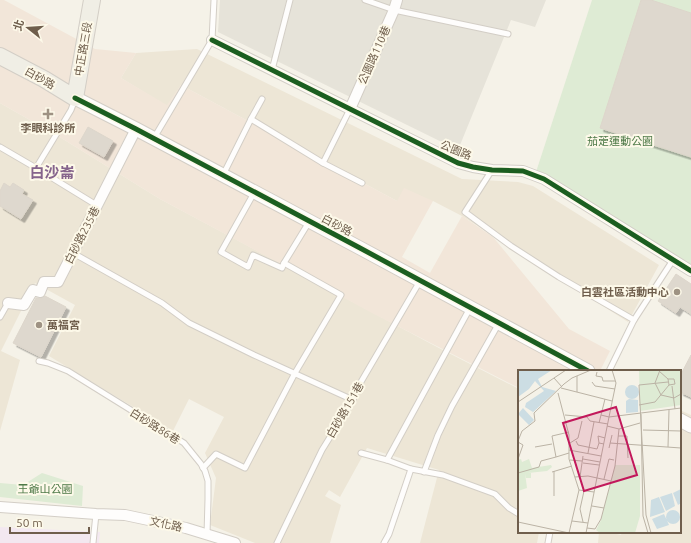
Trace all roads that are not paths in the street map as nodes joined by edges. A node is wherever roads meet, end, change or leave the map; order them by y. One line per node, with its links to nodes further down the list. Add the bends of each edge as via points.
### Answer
1 (92, 0): 10 (main road, 中正路三段)
2 (214, 0): 7 (lane)
3 (290, 0): 9 (lane)
4 (365, 0): 5 (lane)
5 (396, 5): 6 (lane); 12 (street, 公園路110巷)
6 (508, 34)
7 (212, 40): 9 (street, 公園路); 15 (lane)
8 (0, 56): 10 (main road, 白砂路)
9 (272, 70): 12 (street, 公園路)
10 (75, 98): 14 (street, 白砂路); 18 (lane, via 71,110)
11 (262, 99): 13 (lane)
12 (350, 110): 17 (lane); 19 (street, 公園路, via 458,163)
13 (251, 120): 17 (lane); 20 (lane)
14 (136, 129): 15 (street, 白砂路); 23 (street, 白砂路235巷)
15 (154, 139): 20 (street, 白砂路)
16 (0, 147): 18 (lane)
17 (324, 163): 21 (lane)
18 (36, 168): 23 (lane)
19 (492, 170): 26 (street, 公園路, via 522,170 544,179); 33 (lane, via 465,212 559,277)
20 (222, 176): 22 (street, 白砂路)
21 (362, 183)
22 (254, 192): 24 (street, 白砂路); 27 (lane, via 221,252 248,267 253,255 282,268)
23 (98, 206): 25 (street, 白砂路235巷)
24 (310, 222): 27 (lane); 29 (street, 白砂路)
25 (73, 254): 30 (street, 白砂路235巷, via 58,282 44,282 40,292 33,290 24,305); 38 (lane, via 162,302 189,323)
26 (673, 260): 28 (street, 公園路); 33 (lane)
27 (284, 263): 38 (lane, via 341,295)
28 (691, 271)
29 (420, 281): 31 (street, 白砂路); 39 (lane, 白砂路151巷, via 358,387)
30 (8, 303): 32 (lane)
31 (470, 308): 34 (street, 白砂路); 43 (lane)
32 (0, 317)
33 (634, 320): 37 (lane)
34 (499, 323): 36 (street, 白砂路); 46 (lane, via 452,406)
35 (39, 361): 44 (lane, 白砂路86巷, via 68,371 184,443)
36 (586, 370)
37 (609, 370)
38 (295, 373): 39 (lane); 44 (lane, via 245,468 216,454)
39 (353, 400): 54 (lane, 白砂路151巷, via 322,450)
40 (681, 421): 41 (street)
41 (691, 426)
42 (361, 453): 43 (lane)
43 (387, 460): 45 (lane)
44 (204, 468): 51 (lane, 白砂路86巷, via 208,481)
45 (412, 469): 46 (lane); 55 (lane)
46 (424, 472): 48 (lane, via 442,475 495,494 508,508)
47 (0, 507): 49 (street, 文化路)
48 (518, 513)
49 (96, 514): 51 (street, 文化路, via 125,515); 52 (lane)
50 (550, 533): 56 (lane)
51 (207, 535): 53 (street, 文化路)
52 (93, 543)
53 (235, 543)
54 (277, 543)
55 (384, 543)
56 (548, 543)

